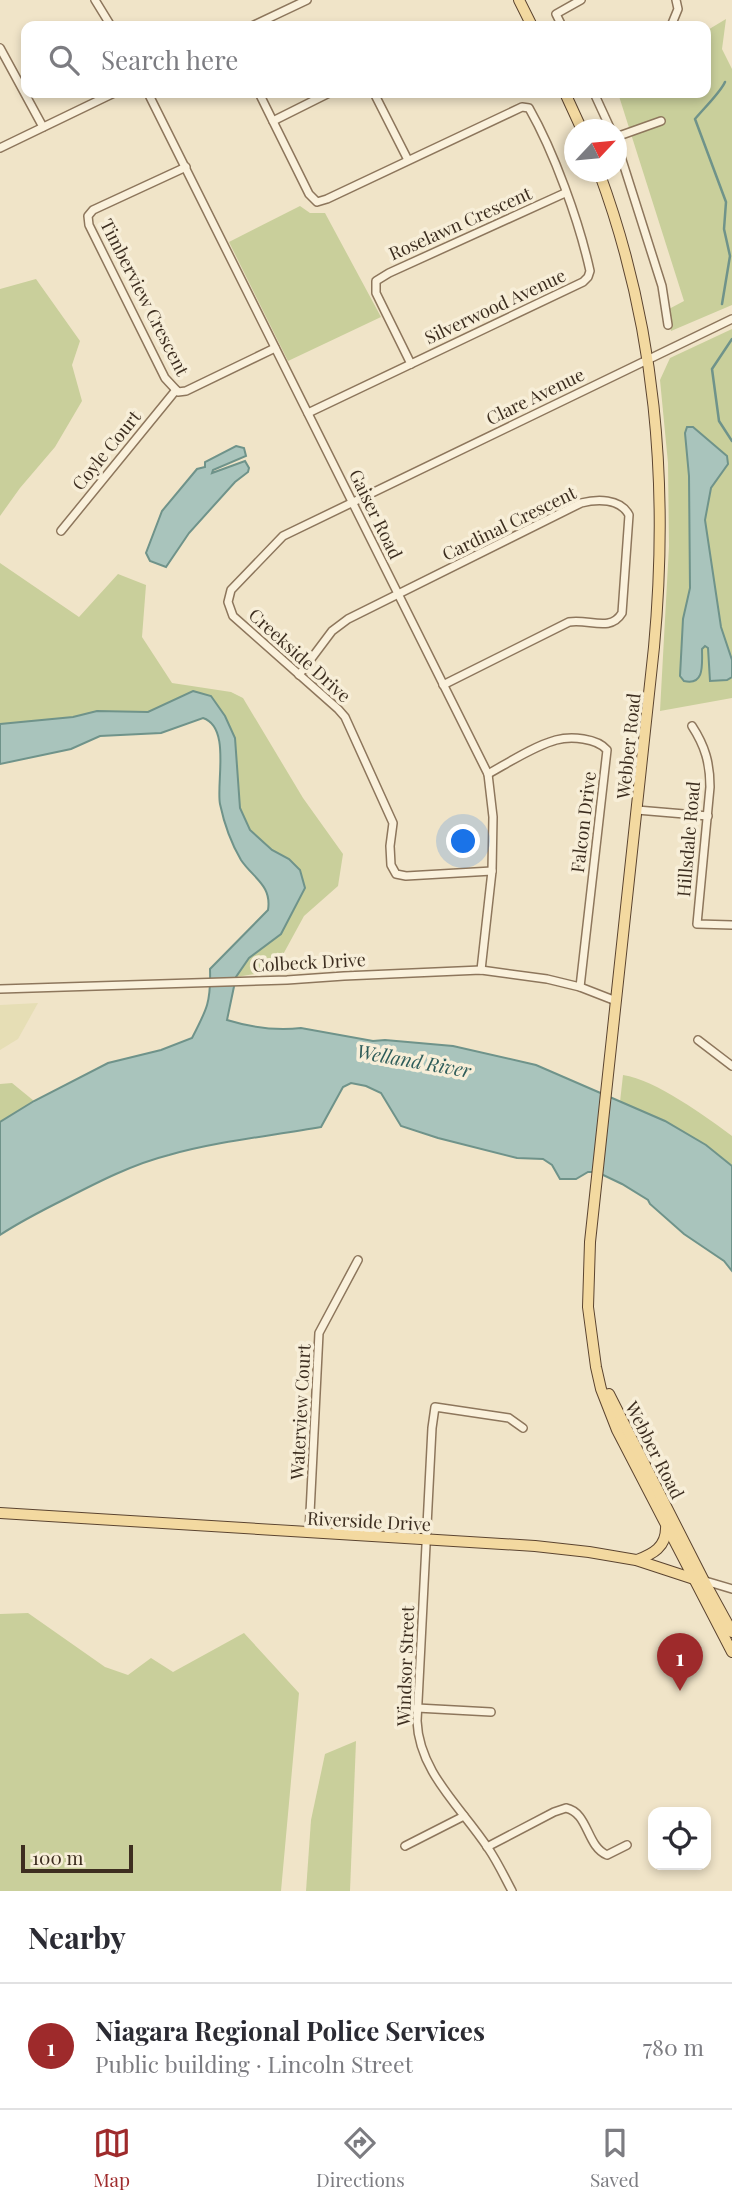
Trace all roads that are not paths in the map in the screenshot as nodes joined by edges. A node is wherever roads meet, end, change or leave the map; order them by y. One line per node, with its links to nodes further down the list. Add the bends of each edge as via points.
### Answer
1 (95, 0): 6 (street)
2 (307, 0): 7 (street)
3 (519, 0): 8 (main road)
4 (581, 0): 9 (street, via 556,14)
5 (676, 0): 10 (street)
6 (108, 21)
7 (263, 21)
8 (530, 21)
9 (560, 21)
10 (673, 21)
11 (0, 48): 12 (street)
12 (21, 87)
13 (27, 98): 25 (street)
14 (104, 98): 25 (street)
15 (151, 98): 29 (street, Gaiser Road)
16 (262, 98): 23 (street, Silverwood Avenue)
17 (319, 98): 23 (street)
18 (377, 98): 28 (street)
19 (567, 98): 21 (main road)
20 (596, 98): 22 (street)
21 (577, 119)
22 (606, 119)
23 (273, 121): 28 (street, Silverwood Avenue, via 317,202)
24 (661, 121): 26 (street)
25 (43, 127): 27 (street)
26 (627, 135)
27 (0, 148)
28 (408, 160): 32 (street, Silverwood Avenue, via 526,107)
29 (186, 167): 35 (street, Gaiser Road); 38 (street, Timberview Crescent, via 88,216 166,378)
30 (627, 172): 34 (street, via 662,286)
31 (602, 182): 36 (main road, Webber Road, via 627,261)
32 (565, 193): 37 (street, Silverwood Avenue, via 589,264 588,277); 37 (street, Roselawn Crescent, via 376,281 376,293)
33 (732, 319): 36 (street, Clare Avenue)
34 (668, 325)
35 (275, 348): 38 (street, Timberview Crescent, via 186,391); 39 (street, Gaiser Road)
36 (648, 360): 40 (street, Clare Avenue); 47 (main road, Webber Road, via 661,483 661,564)
37 (411, 364): 39 (street, Silverwood Avenue)
38 (176, 390): 41 (street, Coyle Court)
39 (308, 413): 40 (street, Gaiser Road)
40 (353, 503): 42 (street, Gaiser Road); 43 (street, Creekside Drive, via 283,536 228,596 233,616)
41 (61, 531)
42 (398, 594): 43 (street, via 339,625); 44 (street, Gaiser Road); 44 (street, Cardinal Crescent, via 581,503 619,504 629,515 618,619 612,624 569,622)
43 (299, 675): 49 (street, Creekside Drive, via 338,709 351,729 393,823 391,865 396,874)
44 (443, 685): 46 (street, Gaiser Road)
45 (692, 726): 48 (street, Hillsdale Road, via 708,760)
46 (488, 774): 49 (street, Gaiser Road); 52 (street, Falcon Drive, via 559,739 594,741 607,750)
47 (637, 810): 48 (street); 54 (main road, Webber Road)
48 (708, 816): 50 (street, Hillsdale Road, via 697,923)
49 (492, 871): 51 (street, Gaiser Road)
50 (732, 925)
51 (481, 970): 52 (street, Colbeck Drive); 53 (street, Colbeck Drive)
52 (580, 987): 54 (street, Colbeck Drive)
53 (0, 989)
54 (616, 1000): 58 (main road, Webber Road, via 587,1286)
55 (698, 1040): 56 (street)
56 (732, 1066)
57 (358, 1260): 62 (street, Waterview Court, via 320,1334)
58 (590, 1329): 61 (main road, Webber Road, via 612,1419); 65 (main road, Webber Road, via 616,1410)
59 (523, 1429): 63 (street, Windsor Street, via 509,1418 435,1408)
60 (0, 1513): 62 (main road, Riverside Drive)
61 (664, 1521): 64 (main road, via 666,1534 660,1546 650,1556); 65 (main road, Webber Road)
62 (309, 1533): 63 (main road, Riverside Drive)
63 (427, 1541): 64 (main road, Riverside Drive, via 535,1546); 69 (street, Windsor Street)
64 (636, 1560): 65 (main road, Riverside Drive)
65 (699, 1580): 66 (street, Riverside Drive); 67 (main road); 68 (main road)
66 (732, 1589)
67 (732, 1632)
68 (732, 1652)
69 (417, 1708): 70 (street); 71 (street, Windsor Street, via 417,1734 425,1758)
70 (491, 1712)
71 (464, 1816): 73 (street); 74 (street, Windsor Street)
72 (627, 1845): 74 (street, via 607,1856 602,1853 579,1814 566,1808)
73 (405, 1846)
74 (487, 1847): 75 (street, Windsor Street)
75 (512, 1891)

